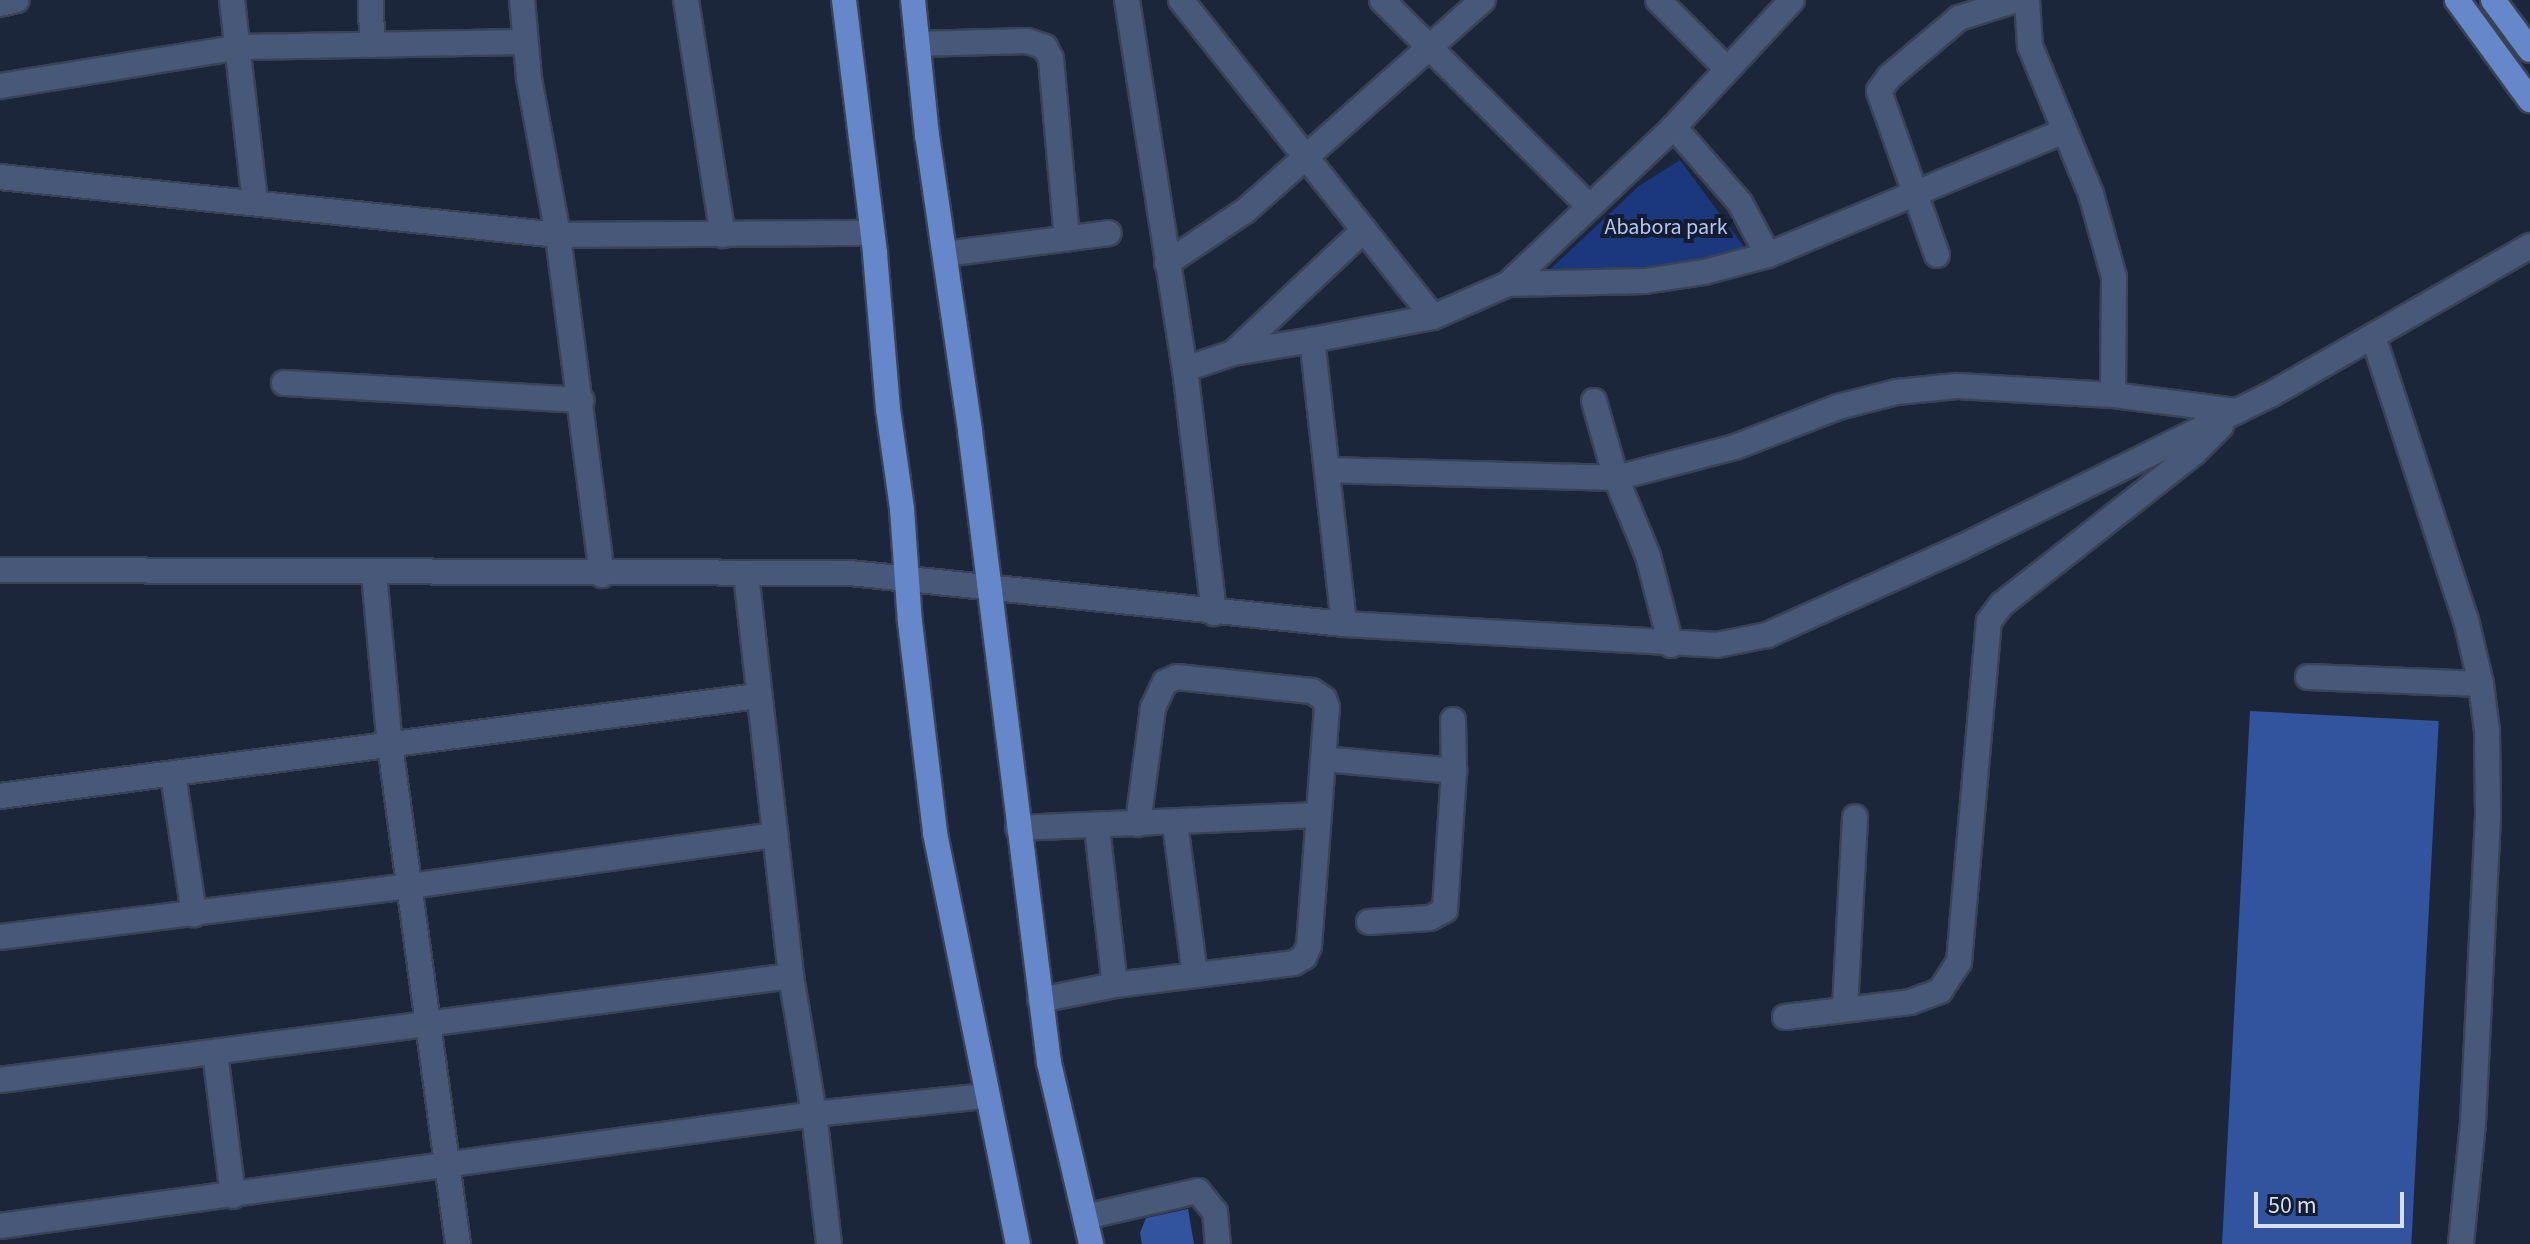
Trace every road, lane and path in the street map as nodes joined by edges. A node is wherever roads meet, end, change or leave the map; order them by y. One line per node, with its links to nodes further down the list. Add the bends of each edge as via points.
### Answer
1 (17, 0): 18 (street)
2 (232, 0): 22 (street)
3 (371, 0): 21 (street)
4 (522, 0): 19 (street)
5 (686, 0): 39 (street)
6 (844, 0): 36 (main road)
7 (913, 0): 20 (main road)
8 (1127, 0): 45 (street)
9 (1181, 0): 30 (street)
10 (1382, 0): 23 (street)
11 (1483, 0): 23 (street)
12 (1658, 0): 25 (street)
13 (1792, 0): 25 (street)
14 (2016, 0): 32 (street, via 1959,18 1882,83 1880,99)
15 (2027, 0): 29 (street, via 2030,46)
16 (2457, 0): 27 (main road)
17 (2493, 0): 24 (main road)
18 (0, 4)
19 (524, 42): 21 (street); 38 (street)
20 (917, 44): 40 (street, via 1027,41 1045,47 1051,59); 42 (main road)
21 (372, 45): 22 (street)
22 (240, 47): 26 (street); 33 (street)
23 (1429, 47): 30 (street); 34 (street)
24 (2530, 50)
25 (1726, 68): 28 (street)
26 (0, 86)
27 (2530, 100)
28 (1674, 127): 34 (street); 43 (street, via 1740,203)
29 (2064, 131): 32 (street); 53 (street, via 2091,194 2114,277)
30 (1308, 157): 35 (street); 45 (street, via 1245,211)
31 (0, 177): 33 (street)
32 (1912, 192): 43 (street); 44 (street)
33 (255, 202): 38 (street)
34 (1589, 206): 46 (street)
35 (1364, 230): 47 (street); 50 (street)
36 (871, 233): 39 (street); 63 (main road)
37 (1109, 233): 40 (street)
38 (558, 235): 39 (street); 54 (street)
39 (723, 235)
40 (1067, 238): 42 (street)
41 (2530, 246): 48 (street)
42 (945, 254): 64 (main road)
43 (1768, 255): 46 (street, via 1645,281)
44 (1937, 255)
45 (1167, 263): 51 (street)
46 (1508, 284): 47 (street)
47 (1433, 317): 49 (street)
48 (2373, 336): 56 (street); 69 (street, via 2466,620)
49 (1312, 340): 50 (street); 57 (street)
50 (1233, 353): 51 (street)
51 (1185, 369): 65 (street)
52 (284, 383): 54 (street)
53 (2113, 395): 56 (street); 58 (street, via 1957,386 1897,392 1838,407 1735,447)
54 (582, 400): 62 (street)
55 (1594, 401): 58 (street)
56 (2237, 411): 67 (street, via 1936,559 1767,635 1717,645); 92 (street, via 2194,453 2002,604 1989,621 1959,962 1940,991 1910,1002)
57 (1329, 470): 58 (street); 66 (street)
58 (1616, 478): 67 (street, via 1648,556)
59 (0, 570): 60 (street)
60 (374, 574): 62 (street); 72 (street)
61 (746, 574): 62 (street); 63 (street, via 850,573); 70 (street)
62 (602, 575)
63 (906, 579): 64 (street); 97 (main road, via 935,833)
64 (989, 588): 65 (street); 81 (main road)
65 (1214, 613): 66 (street)
66 (1344, 624): 67 (street)
67 (1671, 645)
68 (2308, 677): 69 (street)
69 (2481, 684): 108 (street, via 2488,816 2473,1123)
70 (758, 696): 72 (street); 83 (street)
71 (1453, 720): 74 (street)
72 (390, 745): 75 (street); 84 (street)
73 (1323, 759): 74 (street); 77 (street); 80 (street, via 1327,708 1312,691 1177,677 1165,682 1153,708)
74 (1454, 771): 86 (street, via 1445,910 1430,918)
75 (173, 775): 76 (street); 85 (street)
76 (0, 796)
77 (1318, 815): 79 (street); 88 (street, via 1304,957 1294,963)
78 (1855, 817): 92 (street)
79 (1175, 823): 80 (street); 88 (street)
80 (1138, 824): 82 (street)
81 (1018, 828): 82 (street); 91 (main road)
82 (1097, 828): 90 (street)
83 (775, 835): 84 (street); 89 (street)
84 (411, 886): 85 (street); 94 (street)
85 (194, 914): 87 (street)
86 (1369, 922)
87 (0, 937)
88 (1195, 975): 90 (street)
89 (791, 976): 94 (street); 98 (street)
90 (1115, 985): 91 (street)
91 (1040, 1000): 101 (main road)
92 (1845, 1009): 93 (street)
93 (1785, 1017)
94 (430, 1021): 95 (street); 99 (street)
95 (215, 1053): 96 (street); 100 (street)
96 (0, 1080)
97 (986, 1096): 98 (street); 105 (main road)
98 (814, 1114): 99 (street); 104 (street)
99 (448, 1166): 100 (street); 103 (street)
100 (233, 1196): 102 (street)
101 (1085, 1217): 106 (main road); 107 (street, via 1198,1191 1215,1212)
102 (0, 1226)
103 (458, 1244)
104 (829, 1244)
105 (1018, 1244)
106 (1091, 1244)
107 (1218, 1244)
108 (2461, 1244)

